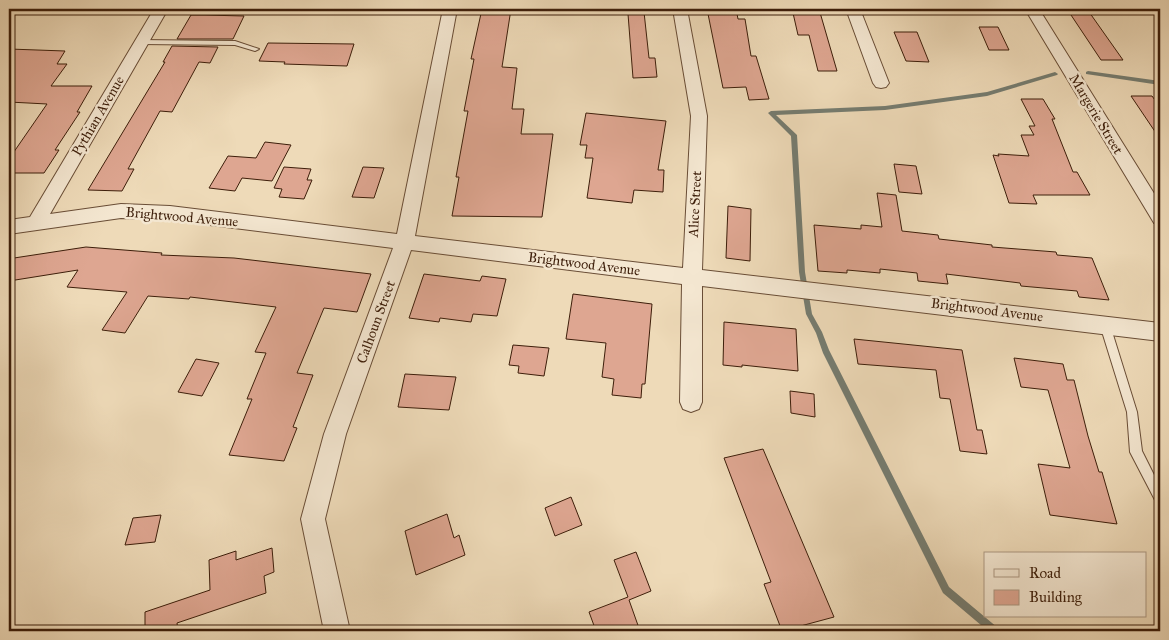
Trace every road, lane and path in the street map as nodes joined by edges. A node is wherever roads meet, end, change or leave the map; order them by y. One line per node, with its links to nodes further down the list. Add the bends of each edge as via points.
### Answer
1 (161, 9): 6 (street, Pythian Avenue)
2 (450, 9): 12 (street, Calhoun Street)
3 (680, 9): 13 (street, Alice Street, via 699,116)
4 (853, 9): 8 (street)
5 (1032, 9): 9 (street, Margerie Street)
6 (141, 42): 7 (lane, via 235,43); 10 (street, Pythian Avenue)
7 (255, 49)
8 (881, 83)
9 (1160, 218)
10 (36, 223): 11 (street, Brightwood Avenue); 12 (street, Brightwood Avenue, via 120,211 170,213)
11 (9, 227)
12 (405, 241): 13 (street, Brightwood Avenue); 18 (street, Calhoun Street, via 335,434 313,519)
13 (692, 278): 14 (street, Brightwood Avenue); 16 (street, Alice Street)
14 (1105, 325): 15 (street, Brightwood Avenue); 17 (lane, via 1132,412 1136,452)
15 (1160, 332)
16 (691, 402)
17 (1160, 498)
18 (337, 631)

